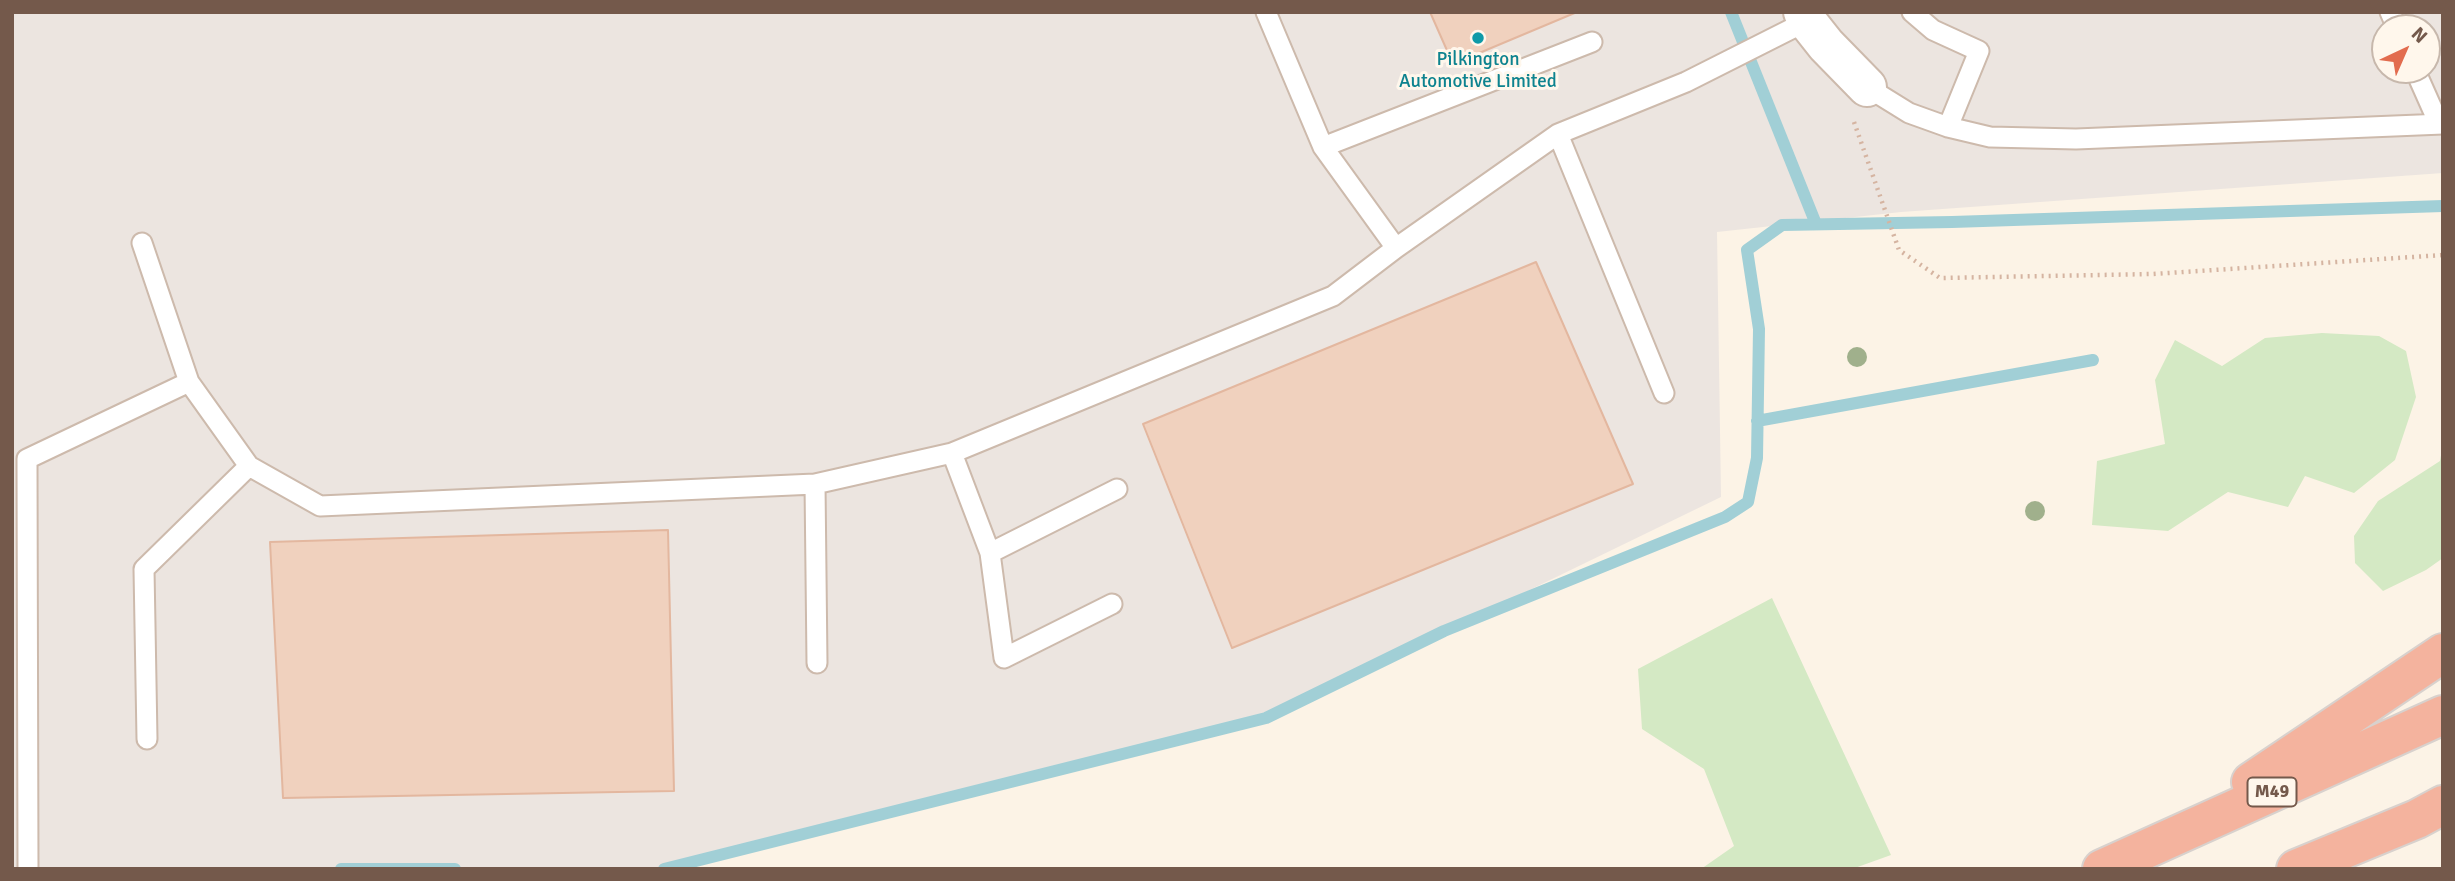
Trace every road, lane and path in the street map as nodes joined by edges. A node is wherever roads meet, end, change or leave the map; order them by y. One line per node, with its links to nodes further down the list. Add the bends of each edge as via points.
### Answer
1 (1266, 12): 10 (lane)
2 (1912, 12): 8 (lane, via 1933,30 1979,51)
3 (1805, 17): 6 (street); 9 (lane, via 1686,82)
4 (1592, 42): 10 (lane)
5 (2422, 84): 7 (lane)
6 (1867, 87): 8 (lane, via 1909,113); 13 (path, via 1853,119 1899,250 1940,278 2153,274)
7 (2441, 124): 8 (lane, via 2076,139 1990,137)
8 (1948, 127)
9 (1558, 134): 12 (lane); 15 (lane)
10 (1323, 147): 12 (lane)
11 (142, 243): 14 (lane)
12 (1396, 248): 16 (lane, via 1333,296)
13 (2443, 256)
14 (189, 382): 17 (lane); 28 (lane, via 27,459)
15 (1664, 393)
16 (953, 453): 18 (lane); 20 (lane)
17 (249, 466): 18 (lane, via 320,506); 25 (lane, via 144,569)
18 (815, 484): 23 (lane)
19 (1117, 489): 20 (lane)
20 (990, 553): 21 (lane, via 1004,658)
21 (1112, 604)
22 (2443, 653): 27 (highway, M49)
23 (817, 663)
24 (2443, 715): 27 (highway, M49)
25 (146, 739)
26 (2434, 811): 30 (highway)
27 (2156, 845): 29 (highway, M49)
28 (28, 869)
29 (2102, 869)
30 (2296, 869)

